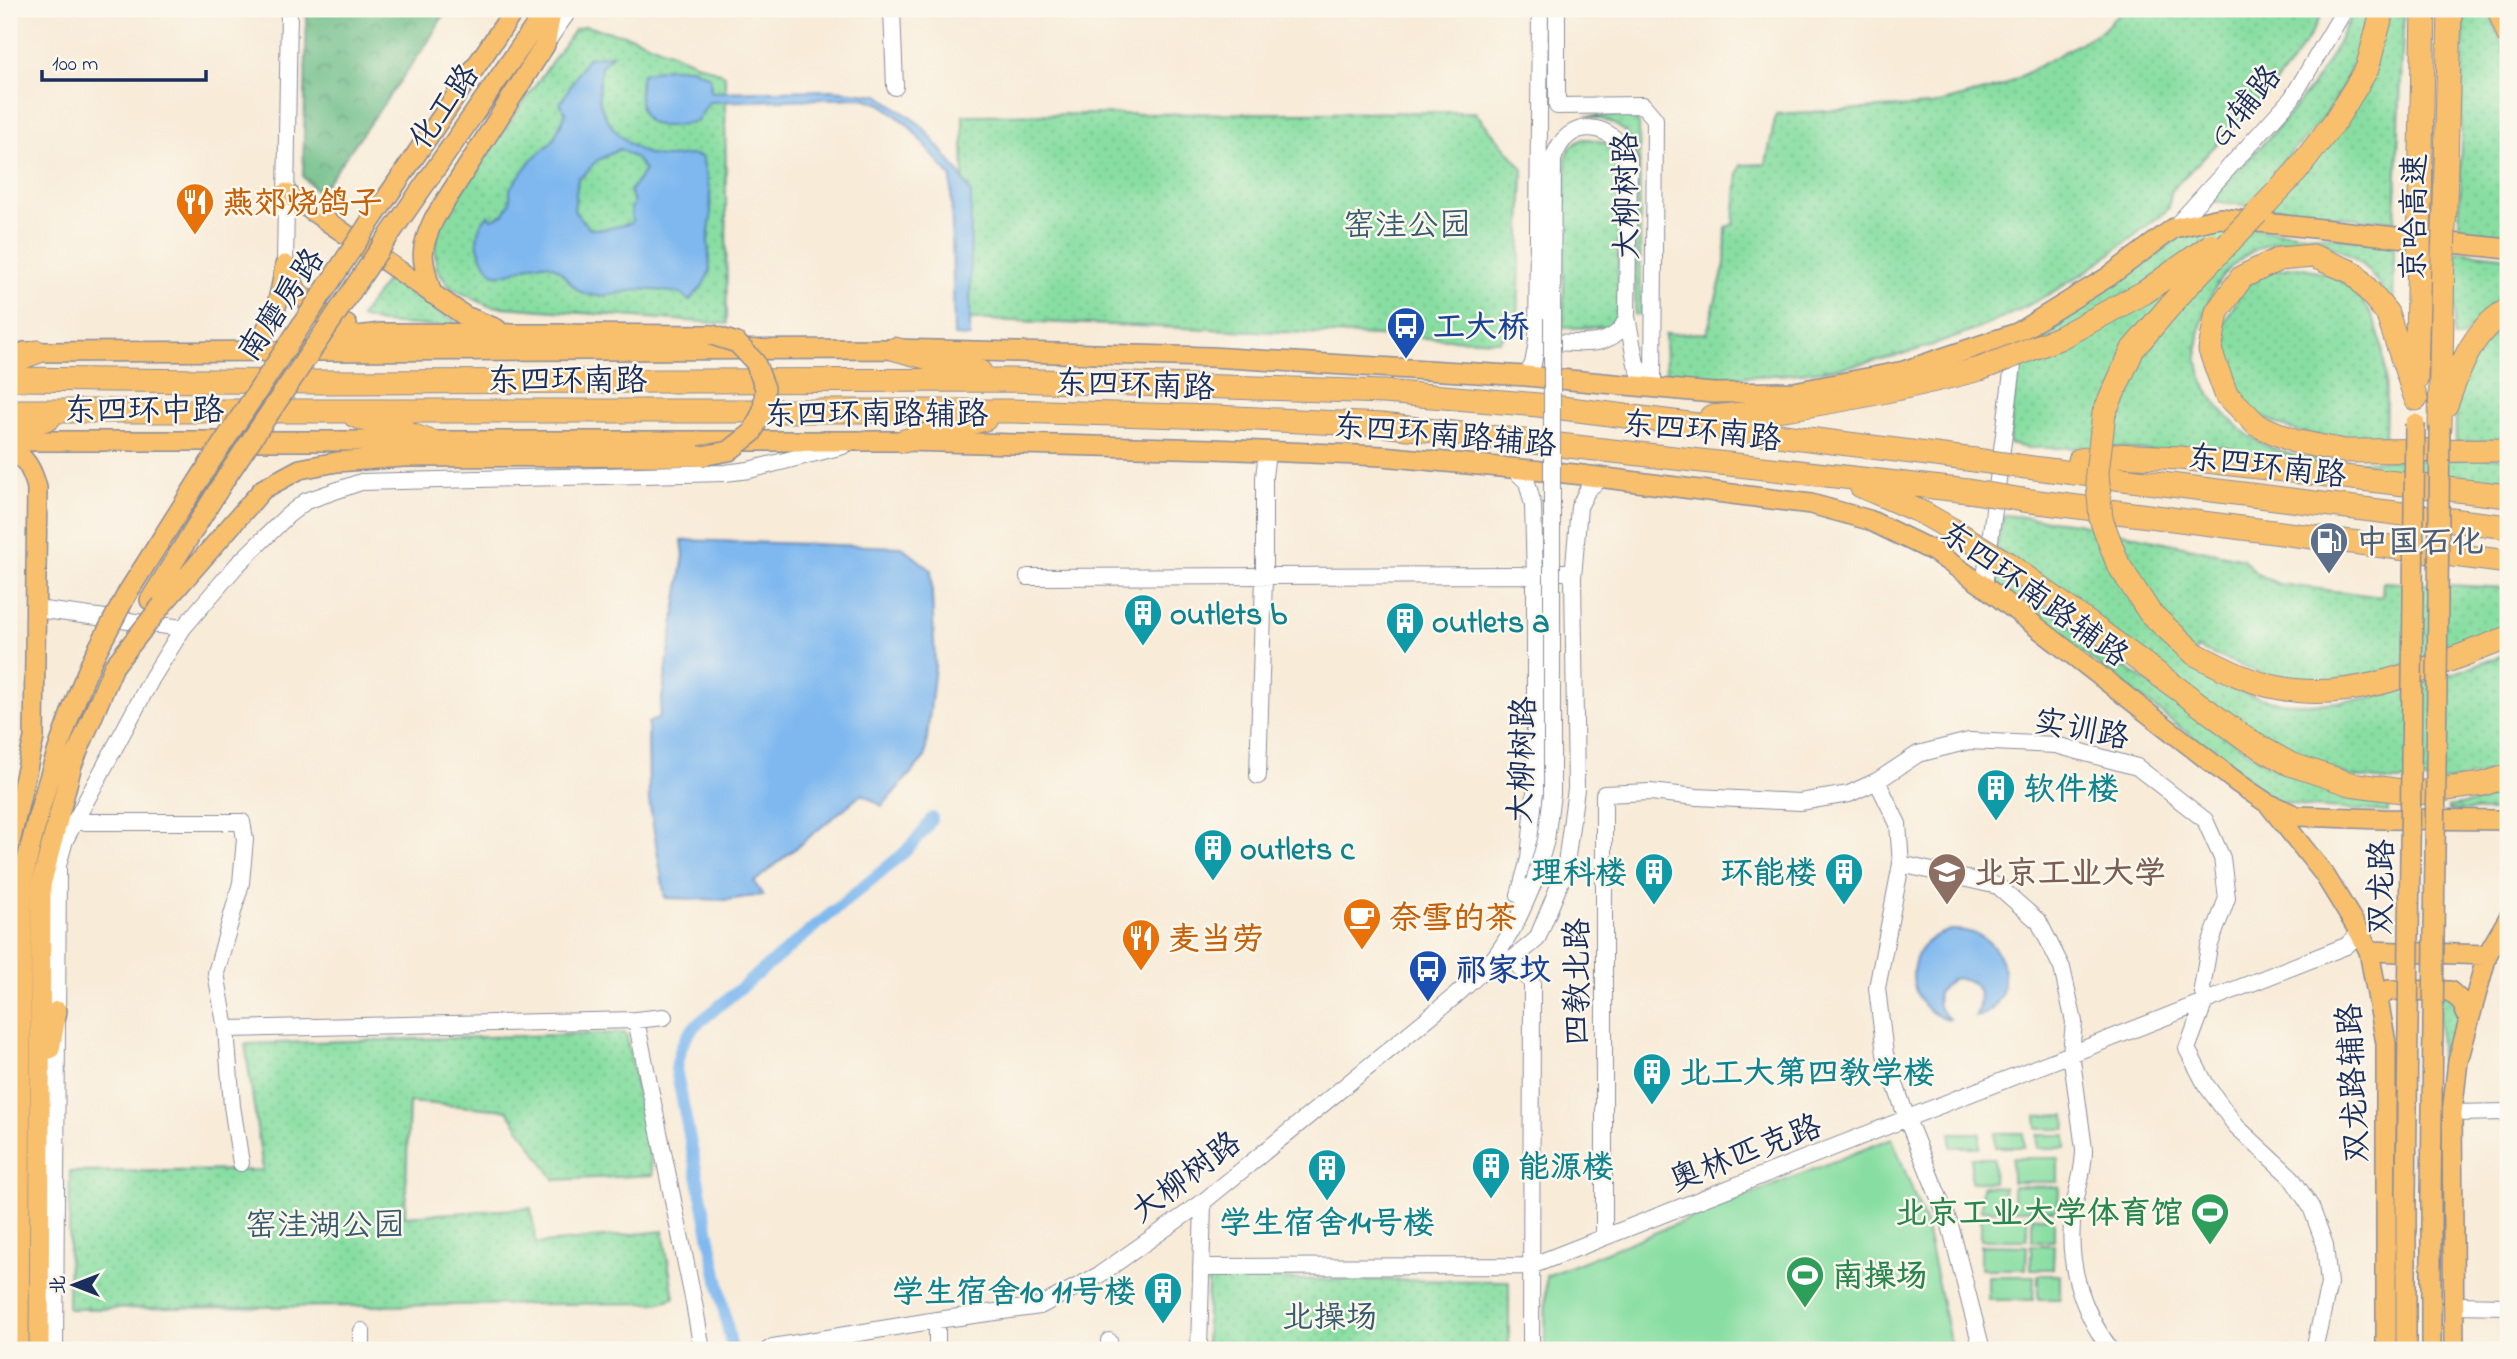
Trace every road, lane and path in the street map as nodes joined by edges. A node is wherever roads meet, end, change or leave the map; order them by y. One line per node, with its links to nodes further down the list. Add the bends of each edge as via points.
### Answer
1 (289, 9): 18 (street)
2 (515, 9): 20 (main road, 化工路)
3 (549, 9): 14 (main road); 22 (main road, 化工路)
4 (570, 9): 14 (street)
5 (892, 9): 15 (street)
6 (1540, 9): 16 (street)
7 (1557, 9): 17 (street)
8 (2345, 9): 21 (street, G1辅路, via 2292,98)
9 (2383, 9): 19 (highway, via 2367,69 2335,121 2296,172)
10 (2424, 9): 42 (highway, 京哈高速, bridge)
11 (2450, 9): 50 (highway, 京哈高速, bridge)
12 (2499, 9): 13 (highway)
13 (2508, 34)
14 (545, 45): 25 (main road, via 423,242)
15 (895, 87)
16 (1540, 106): 17 (street); 31 (street)
17 (1557, 106): 41 (street, 大柳树路, via 1643,105 1655,119)
18 (286, 193): 24 (street); 25 (main road)
19 (2256, 213): 48 (highway, bridge, via 2145,292 2059,338 1980,369 1834,402); 75 (highway, bridge, via 2133,348 2104,413 2097,473 2101,519 2119,564 2150,613 2195,654 2233,673 2280,688 2325,692 2380,683)
20 (368, 225): 81 (main road, 南磨房路, bridge, via 128,592 93,658 56,749)
21 (2174, 228): 23 (main road, 东四环南路辅路, via 2220,218); 30 (main road, 东四环南路辅路)
22 (388, 237): 72 (main road, 南磨房路, bridge, via 227,476)
23 (2508, 249)
24 (285, 265): 28 (main road, via 297,291 320,313); 33 (main road, via 272,324)
25 (432, 294): 29 (main road, via 464,316)
26 (2508, 310): 50 (highway, via 2473,344 2462,362)
27 (1627, 317): 31 (street, via 1623,328 1606,340); 41 (street, via 1636,364); 92 (street, 大柳树路, bridge, via 1630,171 1626,153 1612,135 1602,131 1571,132 1556,148 1553,160 1552,794 1546,841 1534,882 1520,916)
28 (382, 333): 29 (main road); 33 (main road)
29 (510, 333): 59 (main road, bridge, via 712,335 737,343 755,362 765,388 764,410 752,433 729,451 701,456)
30 (2017, 333): 41 (main road, 东四环南路辅路, via 1904,372 1794,393); 71 (street)
31 (1537, 341): 37 (street)
32 (895, 349): 33 (main road, 东四环南路辅路); 37 (main road, 东四环南路辅路, via 1211,356); 39 (highway)
33 (254, 350): 35 (main road, 东四环中路)
34 (9, 351): 35 (main road, 东四环中路)
35 (37, 352): 36 (highway)
36 (9, 362)
37 (1526, 376): 41 (main road, 东四环南路辅路)
38 (9, 379): 40 (highway, 东四环中路)
39 (1010, 380): 40 (highway, 东四环南路); 48 (highway, 东四环南路, via 1384,392)
40 (315, 383)
41 (1649, 387)
42 (2416, 398): 49 (highway, 京哈高速); 57 (highway, via 2386,313 2354,273 2313,256 2279,259 2242,277 2217,312 2210,351 2226,394 2257,425 2294,440 2344,451)
43 (76, 410): 44 (highway, 东四环中路); 46 (highway, 东四环中路); 51 (highway)
44 (295, 410): 45 (highway, 东四环南路)
45 (339, 410): 47 (highway, 东四环南路); 53 (highway)
46 (9, 411)
47 (1011, 411): 55 (highway); 62 (highway, 东四环南路, via 1382,425)
48 (1665, 421): 60 (highway, 东四环南路, bridge)
49 (2415, 424): 128 (main road, 双龙路, bridge)
50 (2440, 424): 129 (main road, 双龙路, bridge)
51 (9, 430)
52 (279, 440): 53 (main road, 东四环南路辅路); 56 (main road, 东四环中路); 59 (main road, via 324,452)
53 (429, 441): 54 (main road, 东四环南路辅路)
54 (857, 442): 55 (main road, 东四环南路辅路); 74 (street, via 725,473 361,482 306,501 287,516)
55 (904, 442): 58 (main road, 东四环南路辅路)
56 (9, 444): 73 (main road, via 33,471 37,488)
57 (2508, 450)
58 (1267, 452): 61 (main road, 东四环南路辅路); 68 (street)
59 (403, 457): 72 (main road, via 300,469 263,489)
60 (2026, 467): 64 (highway, via 2115,455 2180,458); 65 (highway, 东四环南路)
61 (1514, 468): 63 (main road, 东四环南路辅路); 69 (street, via 1527,482 1533,505)
62 (1842, 477): 66 (highway, 东四环南路, bridge); 78 (highway, bridge, via 1923,513 2008,564 2249,741 2290,764 2350,784 2417,793)
63 (1602, 478): 70 (street, via 1588,489 1579,507); 71 (main road, 东四环南路辅路, via 1811,505 1869,520 1933,551)
64 (2508, 496)
65 (2508, 527)
66 (2508, 562)
67 (1028, 577): 68 (street)
68 (1264, 577): 69 (street); 77 (street)
69 (1535, 577): 70 (street, via 1541,572 1567,572); 92 (street, via 1535,793 1529,859 1518,897)
70 (1573, 577): 91 (street, via 1576,789 1565,871 1537,939)
71 (1984, 586): 80 (main road, 东四环南路辅路)
72 (156, 603): 76 (main road, bridge)
73 (36, 609): 74 (street); 85 (main road, via 34,738)
74 (183, 628): 83 (street)
75 (2508, 638)
76 (100, 696): 84 (main road); 102 (main road, via 72,765 41,886)
77 (1258, 776)
78 (2508, 776)
79 (1877, 781): 86 (street, via 1898,824); 94 (street, 实训路, via 1918,754 1969,741 2056,745 2137,767 2205,821 2222,858 2227,898 2209,947 2202,988); 108 (street, 四教北路, via 1849,794 1800,802 1650,792 1604,794)
80 (2267, 803): 82 (main road, 东四环南路辅路, via 2297,816); 88 (main road, 双龙路辅路, via 2324,874)
81 (38, 811): 85 (main road); 102 (main road, via 22,883)
82 (2508, 820)
83 (75, 822): 84 (street); 99 (street, via 242,822 240,883 216,973)
84 (65, 839): 95 (street, via 58,865)
85 (9, 848)
86 (1901, 864): 101 (street, via 1998,886 2039,922 2062,968 2074,1022); 105 (street, via 1877,988 1885,1054)
87 (2508, 919): 90 (main road)
88 (2360, 933): 89 (main road, 双龙路辅路); 94 (street, 奥林匹克路, via 2346,946)
89 (2369, 951): 90 (main road); 93 (main road, 双龙路辅路)
90 (2487, 955): 97 (main road)
91 (1513, 959): 92 (street); 109 (street, via 1532,982)
92 (1484, 969): 107 (street, 大柳树路)
93 (2379, 998): 97 (main road, via 2389,990 2450,991); 127 (main road, 双龙路辅路, via 2386,1043)
94 (2205, 1001): 101 (street, 奥林匹克路); 126 (street, 实训路, via 2188,1049 2206,1085 2236,1126 2291,1177 2311,1207 2325,1245 2329,1284)
95 (57, 1011): 102 (main road); 117 (street)
96 (664, 1017): 98 (street)
97 (2469, 1018): 104 (main road)
98 (636, 1020): 99 (street); 119 (street)
99 (226, 1029): 106 (street)
100 (9, 1042): 102 (main road)
101 (2071, 1053): 105 (street, 奥林匹克路); 125 (street, via 2084,1156 2072,1224 2073,1262 2081,1298)
102 (32, 1095): 115 (main road); 116 (main road)
103 (2508, 1112): 104 (street)
104 (2452, 1113): 111 (main road)
105 (1907, 1119): 108 (street, 奥林匹克路); 124 (street, via 1950,1225)
106 (240, 1163)
107 (1203, 1202): 110 (street); 113 (street, 大柳树路, via 1099,1275 1040,1306)
108 (1604, 1237): 109 (street, 奥林匹克路)
109 (1531, 1266): 110 (street, 奥林匹克路); 123 (street)
110 (1201, 1267): 122 (street)
111 (2454, 1305): 112 (street); 130 (main road)
112 (2508, 1306)
113 (937, 1320): 120 (street, 大柳树路); 121 (street)
114 (362, 1332): 118 (street)
115 (19, 1350)
116 (39, 1350)
117 (55, 1350)
118 (362, 1350)
119 (702, 1350)
120 (768, 1350)
121 (937, 1350)
122 (1199, 1350)
123 (1531, 1350)
124 (1982, 1350)
125 (2111, 1350)
126 (2311, 1350)
127 (2386, 1350)
128 (2406, 1350)
129 (2431, 1350)
130 (2454, 1350)

